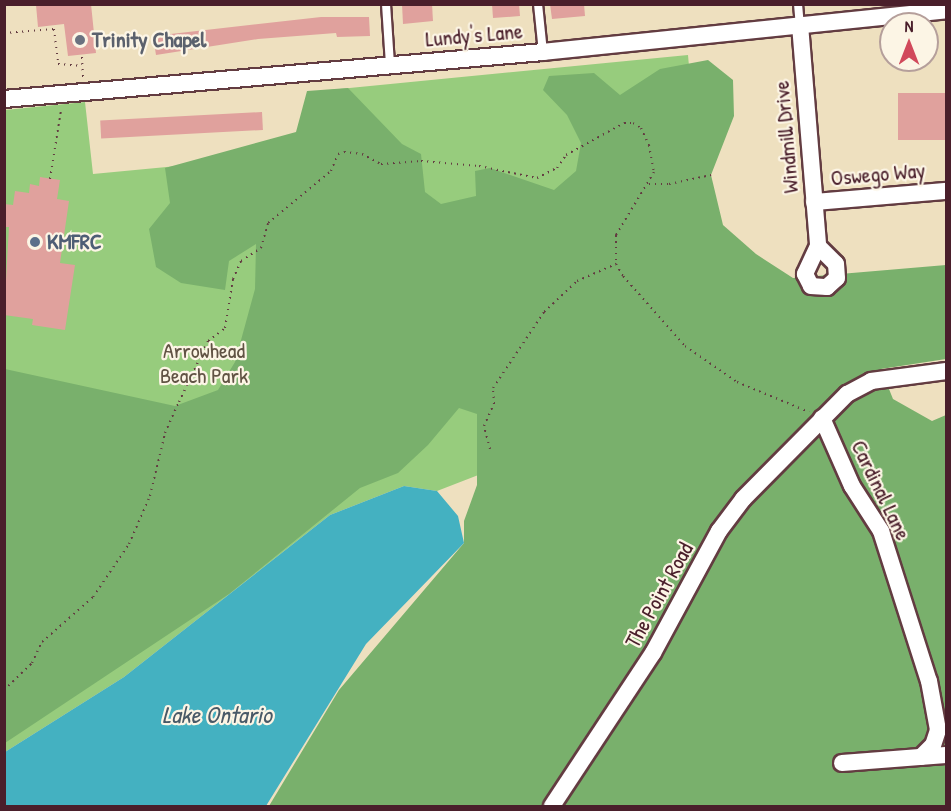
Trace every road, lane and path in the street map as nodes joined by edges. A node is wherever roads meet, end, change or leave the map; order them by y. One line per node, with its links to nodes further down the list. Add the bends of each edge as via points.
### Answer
1 (386, 4): 9 (lane)
2 (538, 4): 7 (lane)
3 (798, 4): 5 (lane)
4 (937, 9): 5 (street, Lundy's Lane)
5 (800, 25): 7 (street, Lundy's Lane); 18 (street, Windmill Drive)
6 (4, 33): 10 (path, via 54,29 58,64)
7 (543, 52): 9 (street, Lundy's Lane)
8 (82, 57): 10 (path)
9 (390, 65): 12 (street, Lundy's Lane)
10 (82, 66): 11 (path)
11 (84, 84)
12 (4, 99)
13 (61, 107): 15 (path)
14 (711, 175): 16 (path)
15 (50, 179)
16 (649, 184): 20 (path, via 616,235); 24 (path, via 654,159 641,128 633,123 624,123 566,155 557,168 537,178 479,166 421,161 381,164 353,151 338,154 335,166 268,223 261,248 241,261 233,279 225,328 208,341 165,433 150,496 129,544 93,597 42,642 32,663)
17 (946, 191): 18 (street, Oswego Way)
18 (814, 202): 19 (street, Windmill Drive)
19 (818, 246)
20 (616, 264): 22 (path, via 685,346 738,382); 23 (path, via 577,281 544,312 493,388 494,404 484,426)
21 (946, 371): 22 (street, The Point Road, via 871,381 847,394)
22 (822, 418): 25 (street, Cardinal Lane, via 852,486 881,531); 29 (street, The Point Road, via 743,499 719,531 653,653)
23 (490, 449)
24 (4, 690)
25 (942, 725): 27 (street, Cardinal Lane, via 935,742)
26 (946, 755): 27 (street)
27 (921, 757): 28 (street)
28 (842, 764)
29 (552, 807)

